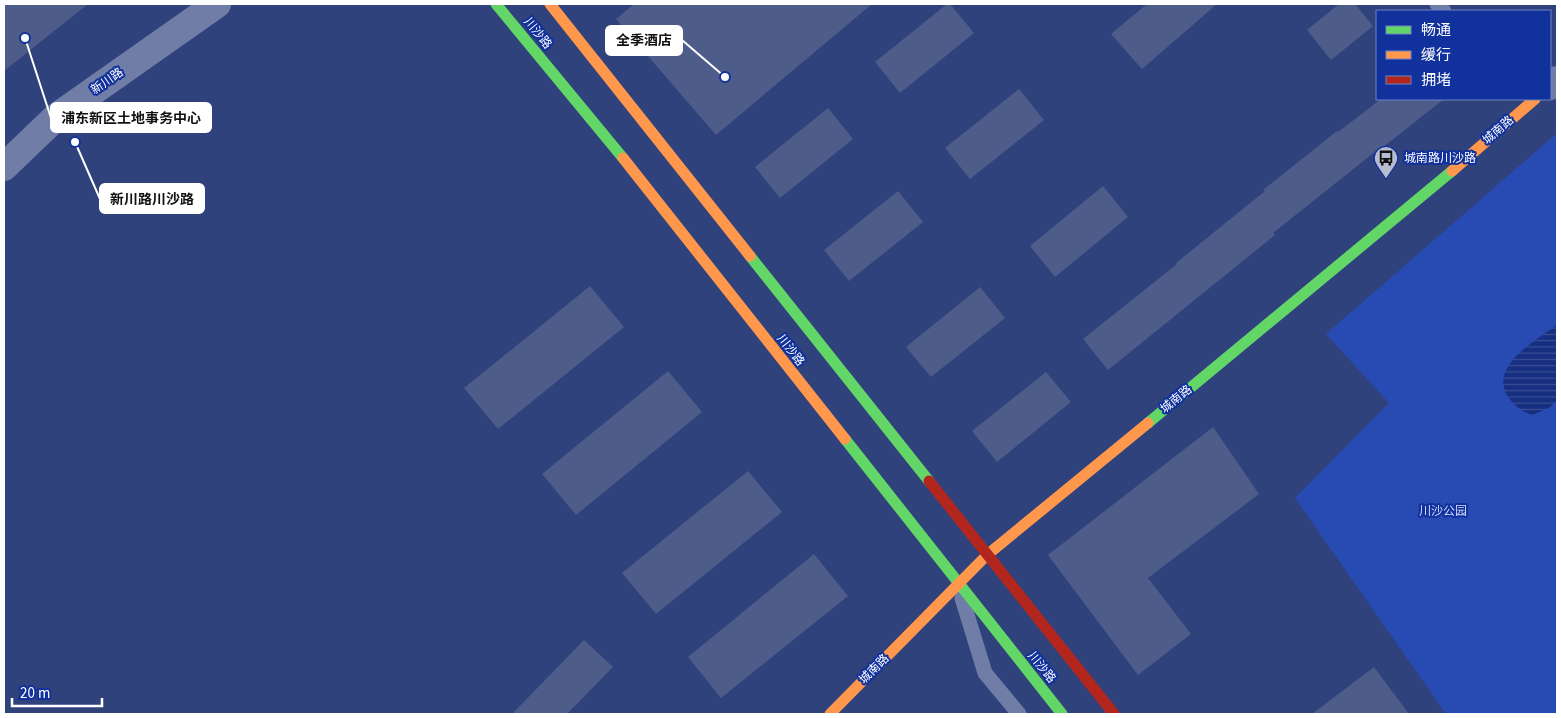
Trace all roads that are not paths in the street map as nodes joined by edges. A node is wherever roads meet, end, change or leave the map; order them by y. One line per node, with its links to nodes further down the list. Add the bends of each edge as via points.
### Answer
1 (217, 4): 5 (street, 新川路, via 55,118)
2 (496, 4): 7 (main road, 川沙路, via 610,142)
3 (550, 4): 6 (main road)
4 (1529, 101): 6 (main road, 城南路, via 1408,208)
5 (4, 167)
6 (987, 555): 7 (main road, 城南路); 11 (main road)
7 (958, 584): 8 (main road, 城南路); 9 (lane, via 985,672); 10 (main road, 川沙路)
8 (830, 714)
9 (1019, 714)
10 (1062, 714)
11 (1114, 714)

